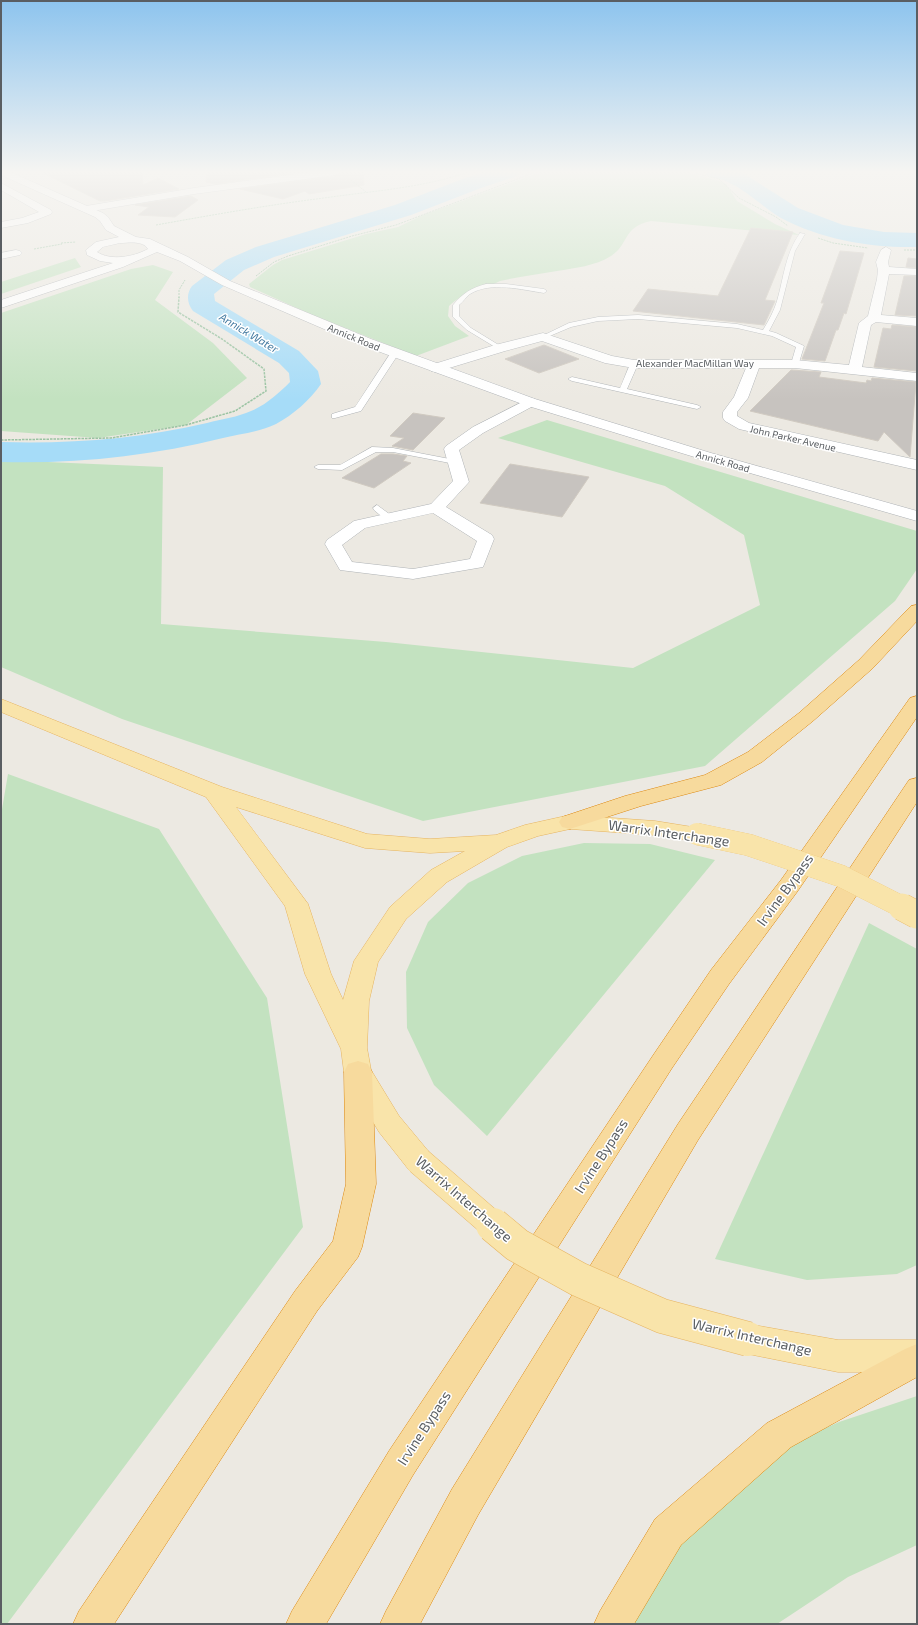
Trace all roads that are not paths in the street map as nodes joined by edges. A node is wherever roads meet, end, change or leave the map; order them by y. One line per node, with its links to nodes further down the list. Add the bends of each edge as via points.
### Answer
1 (93, 248): 8 (street, via 91,253)
2 (153, 248): 9 (street)
3 (158, 248): 10 (street, Annick Road)
4 (794, 248): 18 (lane, via 778,310)
5 (886, 250): 11 (street, via 882,262)
6 (16, 253): 7 (street)
7 (1, 256)
8 (100, 258): 9 (street); 13 (street, via 96,266)
9 (136, 258): 10 (street); 13 (street)
10 (184, 258): 21 (street, Annick Road, via 226,284)
11 (884, 270): 12 (street); 16 (street)
12 (917, 272)
13 (84, 275): 15 (street)
14 (544, 291): 20 (lane, via 504,285 482,288 469,292 456,305 456,317 469,329)
15 (1, 304)
16 (874, 318): 17 (street); 26 (street, via 865,322)
17 (917, 322)
18 (765, 332): 19 (lane, via 737,326 638,317 598,319 569,325); 24 (lane, via 800,346)
19 (543, 337): 20 (street); 23 (street, Alexander MacMillan Way, via 610,360)
20 (500, 348): 25 (street)
21 (394, 353): 25 (street, Annick Road); 32 (lane, via 358,410)
22 (754, 362): 23 (street, Alexander MacMillan Way); 24 (street, Alexander MacMillan Way); 34 (street, John Parker Avenue, via 741,398 730,412 730,418 744,426)
23 (634, 364): 29 (lane)
24 (795, 364): 26 (street, Alexander MacMillan Way)
25 (436, 368): 30 (street, Annick Road)
26 (855, 370): 27 (street, Alexander MacMillan Way)
27 (917, 377)
28 (572, 378): 29 (lane)
29 (623, 390): 31 (lane)
30 (530, 402): 33 (street, via 478,430 451,449); 37 (street, Annick Road, via 706,456)
31 (697, 408)
32 (335, 416)
33 (455, 462): 35 (lane, via 375,449 342,468); 36 (street, via 461,482)
34 (917, 465)
35 (318, 467)
36 (436, 508): 36 (street, via 486,539 478,564 414,574 346,566 333,544 360,524 383,513)
37 (917, 516)
38 (917, 610): 43 (highway, via 866,664 806,717 755,757 713,780 633,801)
39 (917, 702): 50 (highway, Irvine Bypass, via 790,886 720,977 663,1061 400,1463)
40 (1, 705): 42 (main road)
41 (917, 785): 51 (highway, via 688,1132 465,1502)
42 (214, 792): 44 (main road, via 365,841 430,846); 46 (main road, via 296,904 318,974)
43 (570, 822): 44 (main road, Warrix Interchange, via 533,830); 45 (main road, Warrix Interchange, bridge, via 655,828 749,845 841,876)
44 (499, 842): 46 (main road, Warrix Interchange, via 439,876 398,913 366,961 356,1001)
45 (917, 914)
46 (356, 1060): 47 (main road, Warrix Interchange, bridge, via 389,1124 419,1161 517,1245 578,1279 662,1316 748,1339 838,1356); 49 (highway, via 361,1184 347,1247 306,1301)
47 (917, 1356)
48 (917, 1360): 52 (highway, via 773,1440 668,1532)
49 (92, 1624)
50 (305, 1624)
51 (400, 1624)
52 (613, 1624)

